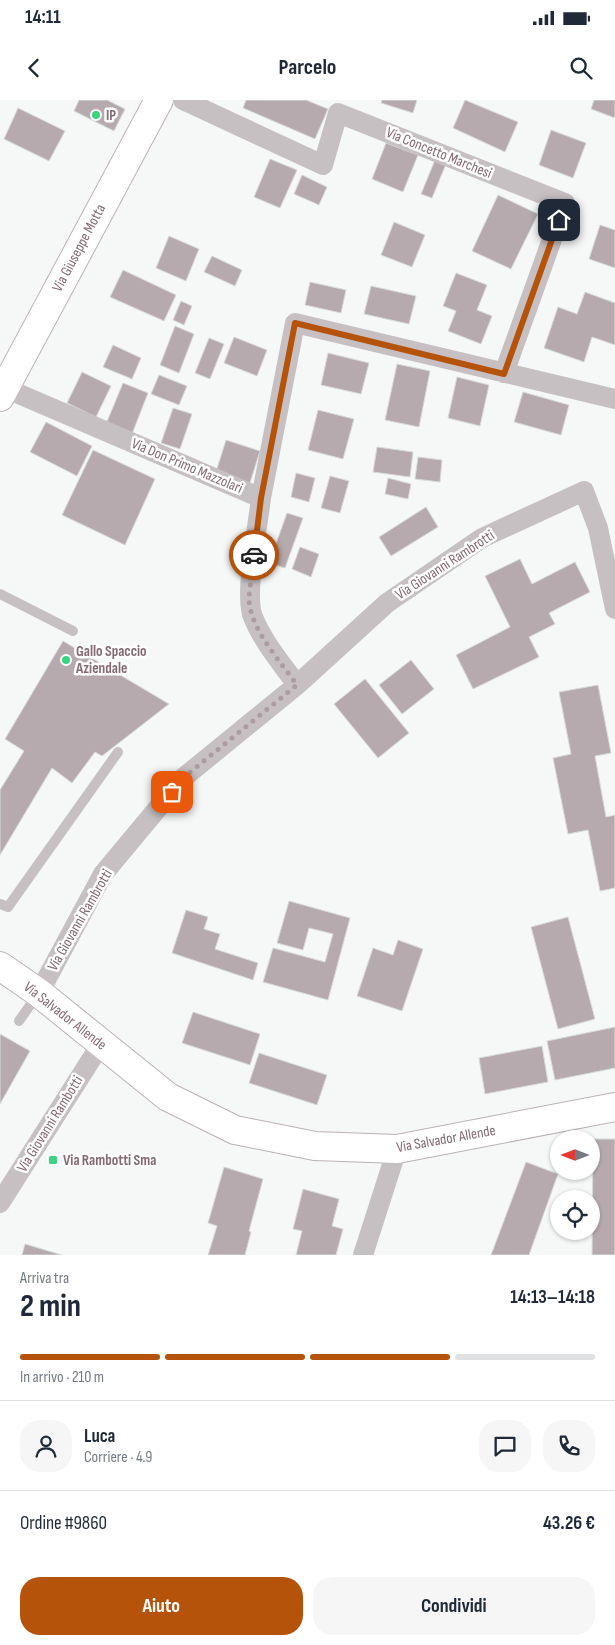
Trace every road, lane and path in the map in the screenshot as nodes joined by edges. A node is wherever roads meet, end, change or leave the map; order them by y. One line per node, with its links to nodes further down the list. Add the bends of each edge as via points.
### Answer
1 (159, 100): 4 (street, Via Giuseppe Motta)
2 (183, 100): 3 (street, Via Concetto Marchesi, via 323,165 338,113 565,203)
3 (504, 374): 5 (street, Via Don Primo Mazzolari); 6 (street, Via Don Primo Mazzolari, via 295,323)
4 (3, 392): 6 (street, Via Don Primo Mazzolari)
5 (615, 399)
6 (261, 498): 10 (street, via 249,599 252,616 262,636)
7 (0, 594): 9 (lane)
8 (615, 609): 10 (street, Via Giovanni Rambrotti, via 598,528 584,491 482,538 387,603)
9 (73, 631)
10 (297, 685): 14 (street, Via Giovanni Rambrotti, via 183,778 103,874)
11 (118, 752): 12 (lane, via 8,907)
12 (0, 904)
13 (0, 966): 14 (street, Via Salvador Allende)
14 (39, 993): 15 (lane); 16 (street, Via Salvador Allende)
15 (19, 1022)
16 (101, 1044): 18 (street, Via Salvador Allende, via 168,1097 235,1130 315,1146); 19 (street, Via Giovanni Rambotti)
17 (615, 1107): 18 (street, Via Salvador Allende)
18 (397, 1149): 20 (street)
19 (0, 1203)
20 (363, 1255)

